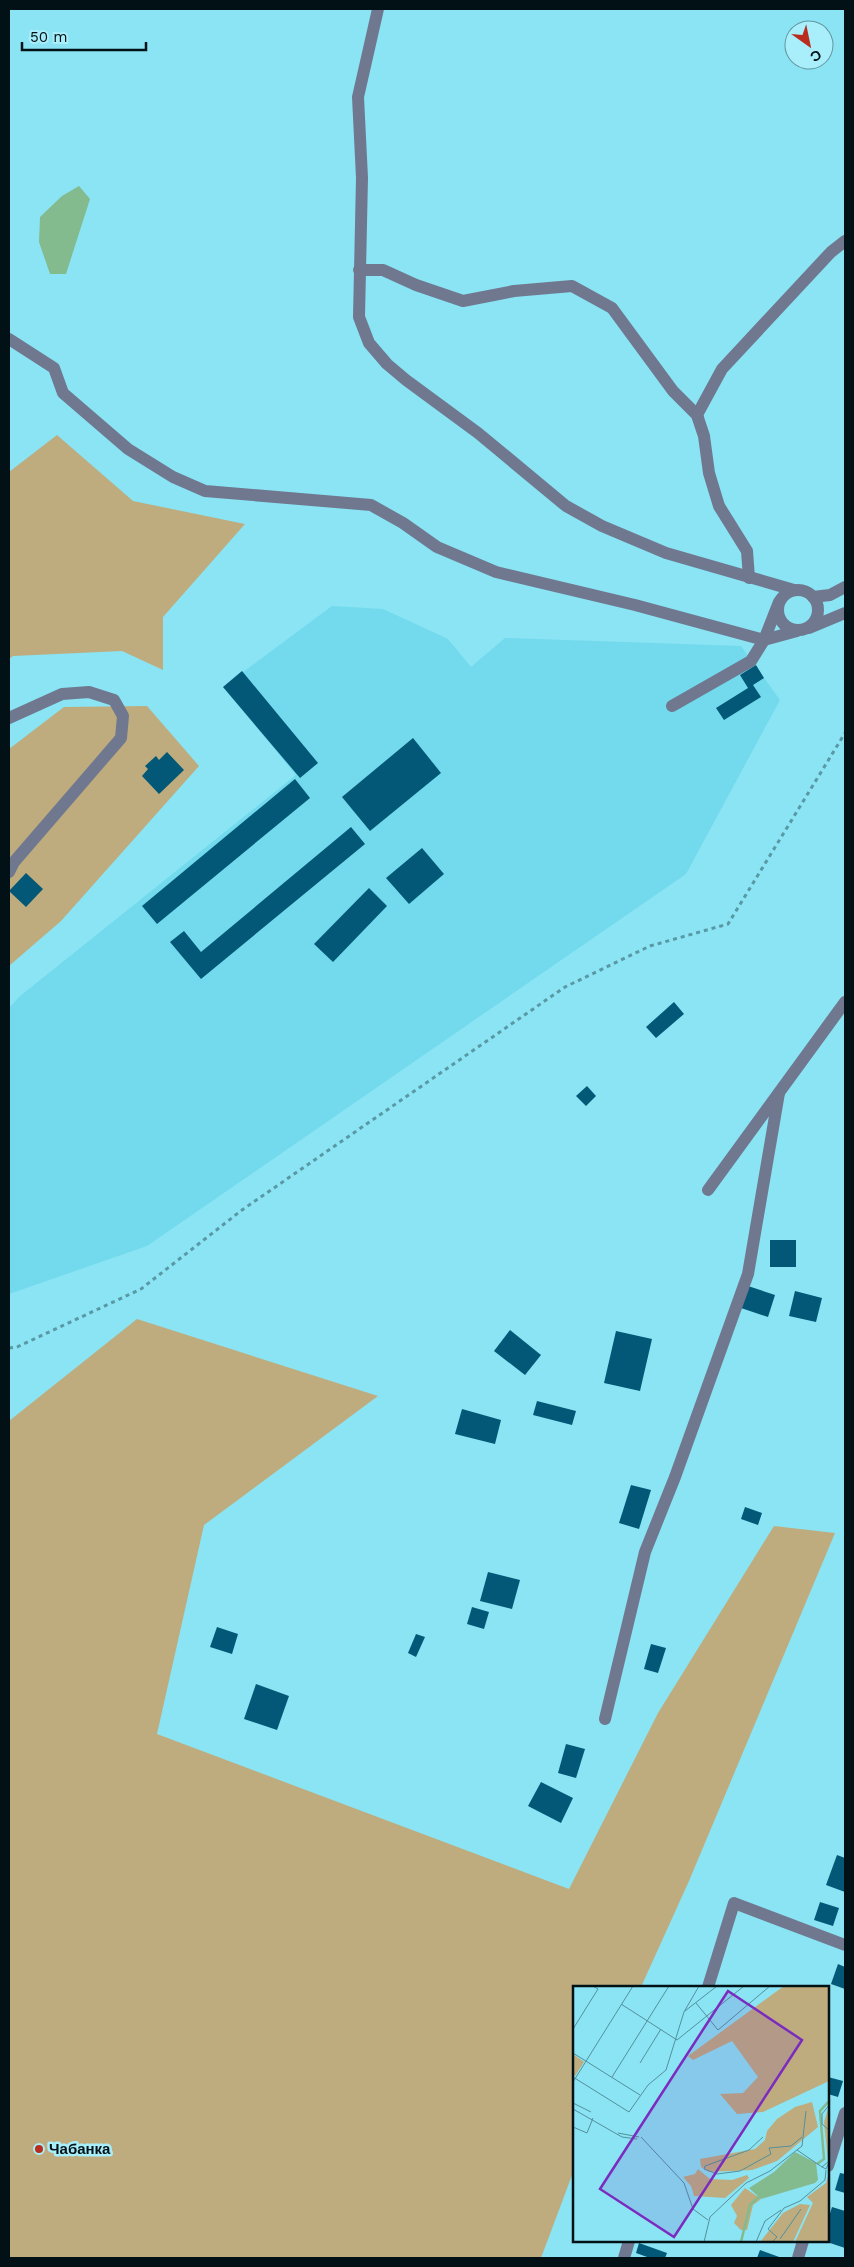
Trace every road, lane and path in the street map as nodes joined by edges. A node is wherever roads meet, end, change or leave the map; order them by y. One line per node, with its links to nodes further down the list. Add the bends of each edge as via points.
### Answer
1 (378, 9): 3 (street, via 358,97 362,178)
2 (845, 241): 5 (street, via 722,369)
3 (359, 270): 5 (street, via 384,270 463,301 514,291 572,286 612,308 673,391); 6 (street, via 359,317 370,344 406,380 573,510 631,539)
4 (9, 339): 13 (street, via 54,368 63,393 128,449 173,477 205,491 371,505 403,522 437,547 496,572)
5 (697, 415): 6 (street, via 719,506 746,551)
6 (749, 578): 8 (street)
7 (845, 587): 9 (street, via 830,595)
8 (794, 590): 9 (street, via 808,592); 10 (street)
9 (813, 597): 12 (street, via 818,617)
10 (779, 602): 12 (street, via 780,621 785,626); 13 (street)
11 (845, 614): 12 (street)
12 (803, 629): 13 (street)
13 (764, 640): 14 (street, via 751,661)
14 (672, 706)
15 (9, 718): 17 (street, via 62,694 89,692 114,700 123,716 121,738 14,862)
16 (845, 733): 21 (path, via 728,924 650,946 565,987 242,1210 141,1289)
17 (9, 872)
18 (845, 1002): 19 (street)
19 (779, 1093): 20 (street); 22 (street, via 748,1274 645,1552)
20 (708, 1190)
21 (9, 1348)
22 (605, 1719)
23 (845, 1945): 24 (street, via 734,1903)
24 (708, 1986)
25 (845, 2113): 26 (street)
26 (829, 2163)
27 (629, 2242): 29 (street)
28 (803, 2242): 30 (street)
29 (624, 2258)
30 (798, 2258)

